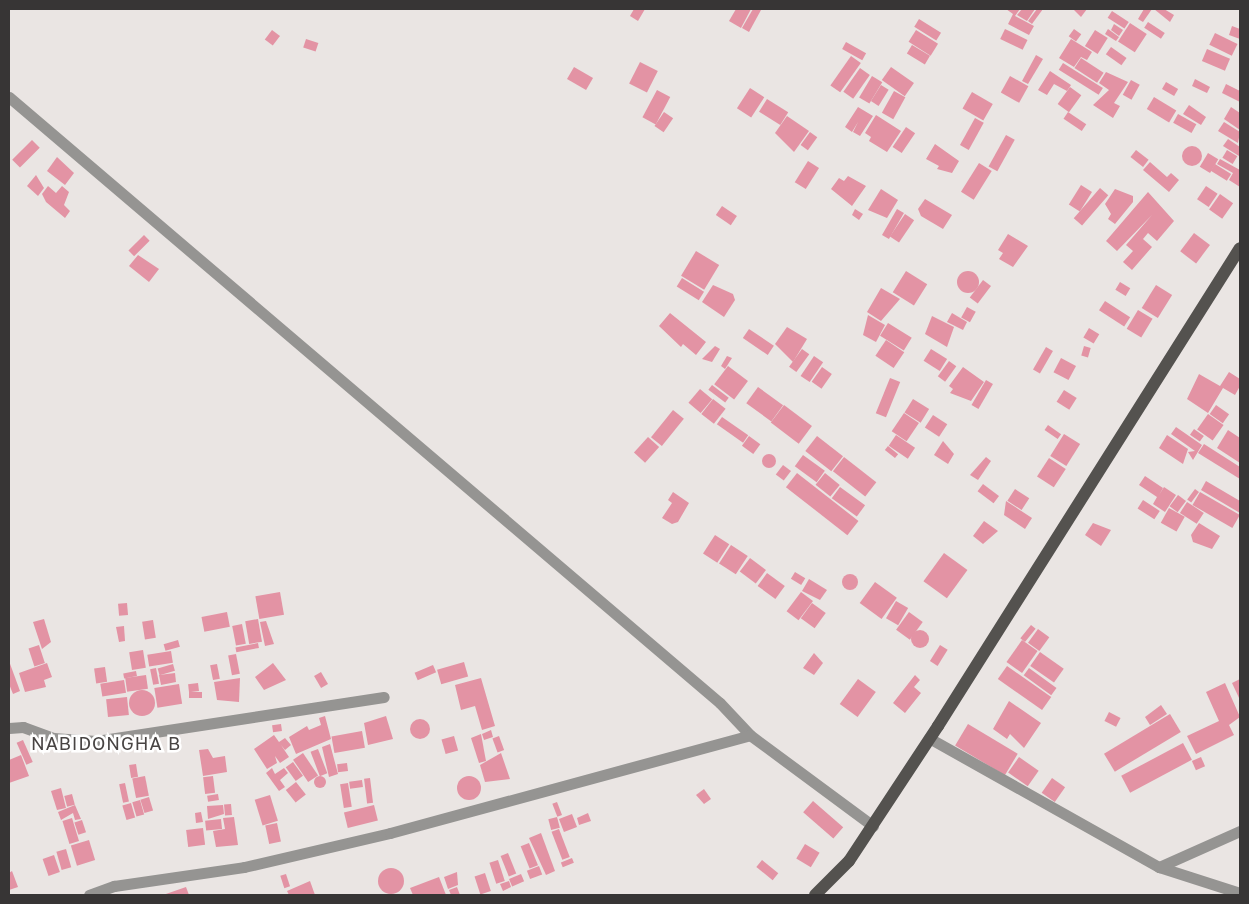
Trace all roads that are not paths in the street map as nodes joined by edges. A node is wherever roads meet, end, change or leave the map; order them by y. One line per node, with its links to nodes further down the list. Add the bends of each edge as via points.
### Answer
1 (9, 97): 5 (street, via 720,703)
2 (1240, 248): 6 (main road)
3 (384, 697): 4 (street, via 96,741 53,738 23,727)
4 (9, 728)
5 (750, 735): 7 (street); 11 (street, via 390,833 244,867 114,886)
6 (928, 738): 7 (main road); 9 (street)
7 (872, 826): 12 (main road, via 849,861)
8 (1240, 831): 9 (street)
9 (1159, 867): 10 (street)
10 (1240, 893)
11 (89, 895)
12 (815, 895)

